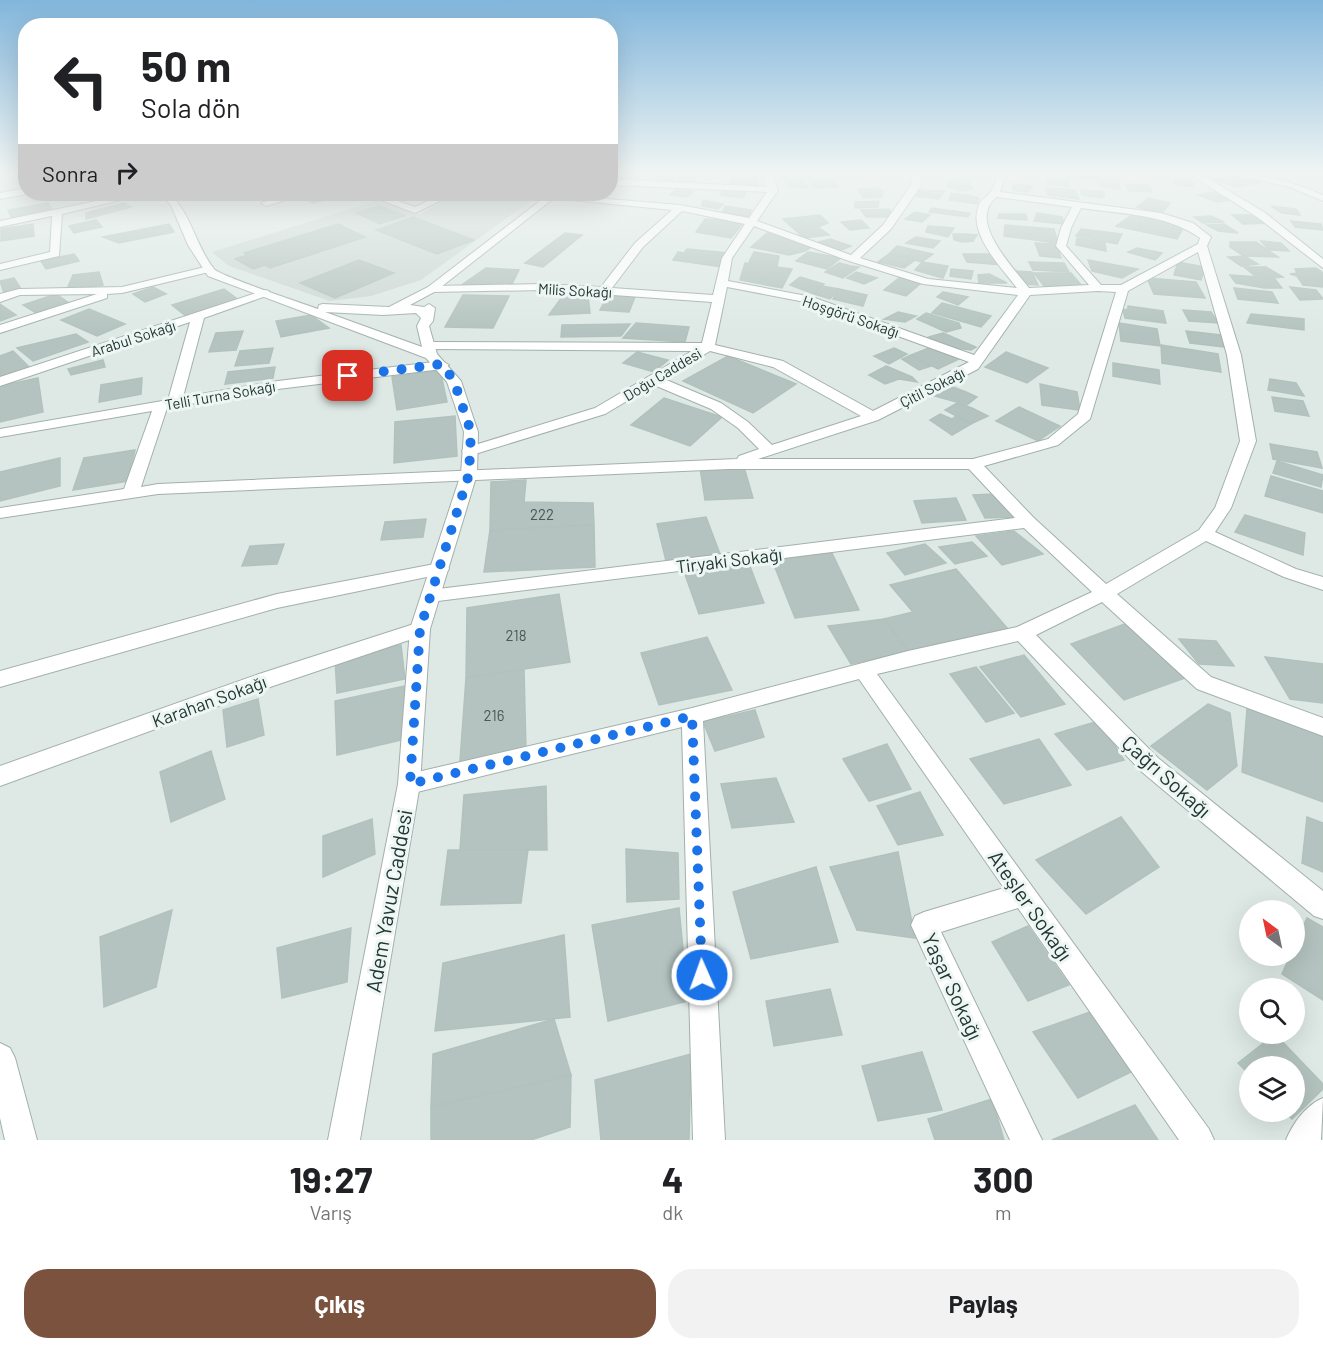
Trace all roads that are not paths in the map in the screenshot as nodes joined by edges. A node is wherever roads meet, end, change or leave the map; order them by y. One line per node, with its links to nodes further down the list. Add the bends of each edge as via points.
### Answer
1 (56, 226): 15 (street, via 55,254)
2 (185, 226): 16 (street)
3 (512, 226): 19 (street)
4 (660, 226): 22 (street, via 639,245)
5 (749, 226): 17 (street, Doğu Caddesi, via 727,258)
6 (763, 226): 13 (street)
7 (888, 226): 13 (street)
8 (982, 226): 23 (street, via 985,236)
9 (1067, 226): 18 (street, via 1061,246)
10 (1191, 226): 12 (street, via 1206,237)
11 (1279, 226): 14 (street)
12 (1202, 246): 20 (street); 49 (street, via 1234,355 1248,441 1223,508)
13 (852, 259): 23 (street, via 927,282)
14 (1323, 265)
15 (0, 267)
16 (209, 269): 21 (street); 24 (street, via 212,274)
17 (722, 283): 26 (street, Doğu Caddesi); 35 (street, Hoşgörü Sokağı, via 808,299)
18 (1098, 288): 20 (street); 23 (street)
19 (432, 289): 22 (street, Milis Sokağı, via 543,287); 28 (street); 30 (street)
20 (1123, 289): 43 (street, via 1085,416 1053,442)
21 (122, 290): 25 (street, via 19,292); 31 (street)
22 (604, 291): 26 (street, Milis Sokağı)
23 (1026, 292): 35 (street, Çitil Sokağı)
24 (265, 293): 27 (street); 29 (street, Arabul Sokağı)
25 (0, 298)
26 (718, 299): 33 (street, Doğu Caddesi)
27 (306, 307): 28 (street); 32 (street)
28 (389, 309): 30 (street, via 420,310); 32 (street, via 369,318 366,327)
29 (198, 316): 37 (street, Arabul Sokağı); 38 (street)
30 (426, 321): 32 (street, via 398,335); 34 (street, Adem Yavuz Caddesi)
31 (0, 329)
32 (374, 332): 34 (street)
33 (708, 347): 34 (street); 36 (street, Doğu Caddesi); 39 (street, via 778,364)
34 (434, 355): 38 (street, Telli Turna Sokağı); 41 (street, Adem Yavuz Caddesi, via 454,381 471,432)
35 (976, 362): 39 (street, Çitil Sokağı)
36 (653, 379): 41 (street, Doğu Caddesi, via 600,411); 42 (street, via 716,406)
37 (0, 382)
38 (167, 404): 40 (street, Telli Turna Sokağı); 46 (street)
39 (873, 417): 42 (street, Çitil Sokağı)
40 (0, 433)
41 (470, 451): 45 (street, Adem Yavuz Caddesi)
42 (770, 451): 44 (street, Çitil Sokağı)
43 (973, 464): 44 (street); 48 (street)
44 (728, 465): 45 (street)
45 (469, 474): 46 (street, via 158,489); 50 (street, Adem Yavuz Caddesi)
46 (130, 494): 47 (street)
47 (0, 513)
48 (1028, 522): 52 (street); 53 (street, Tiryaki Sokağı)
49 (1205, 534): 51 (street); 52 (street)
50 (440, 569): 53 (street, Adem Yavuz Caddesi); 57 (street, via 277,601)
51 (1323, 584)
52 (1105, 593): 55 (street); 59 (street, via 1204,683)
53 (430, 596): 54 (street, Adem Yavuz Caddesi)
54 (420, 629): 60 (street, Karahan Sokağı); 61 (street, Adem Yavuz Caddesi)
55 (1022, 633): 56 (street); 63 (street, Çağrı Sokağı, via 1150,765)
56 (864, 670): 58 (street); 62 (street, Ateşler Sokağı)
57 (0, 679)
58 (692, 716): 61 (street); 68 (street)
59 (1323, 727)
60 (0, 776)
61 (410, 784): 67 (street, Adem Yavuz Caddesi)
62 (1024, 894): 69 (street, Yaşar Sokağı, via 924,925); 70 (street, Ateşler Sokağı)
63 (1323, 907)
64 (0, 1058): 66 (street)
65 (1323, 1113): 71 (street)
66 (21, 1140)
67 (344, 1140)
68 (709, 1140)
69 (1026, 1140)
70 (1198, 1140)
71 (1302, 1140)

